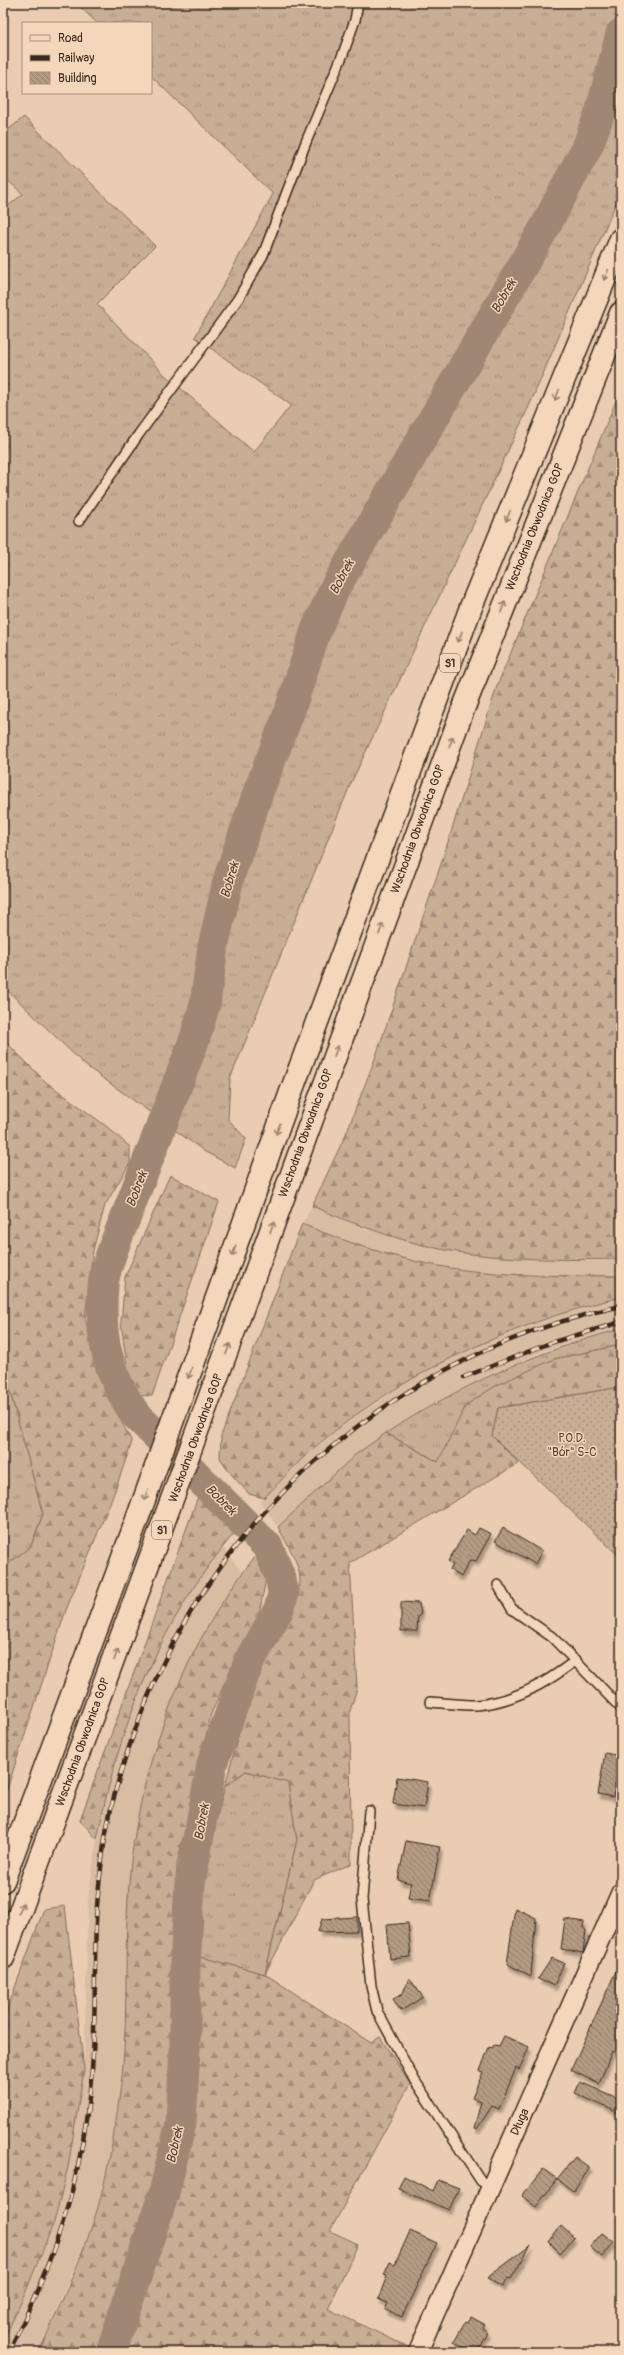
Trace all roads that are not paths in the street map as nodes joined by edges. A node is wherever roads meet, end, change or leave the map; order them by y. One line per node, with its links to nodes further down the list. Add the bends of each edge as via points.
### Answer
1 (358, 3): 4 (lane, via 343,54 263,255 238,299)
2 (621, 239): 10 (highway, S1, one-way to 10, via 471,607)
3 (621, 313): 12 (highway, Wschodnia Obwodnica GOP / S1, one-way to 3, via 492,633)
4 (79, 521)
5 (498, 1585): 6 (lane, via 512,1609 552,1637)
6 (576, 1660): 7 (lane, via 550,1681 501,1701 476,1705); 8 (lane)
7 (430, 1702)
8 (621, 1708)
9 (369, 1811): 13 (lane, via 362,1899 368,1967 377,2011 415,2081 481,2181)
10 (3, 1881)
11 (621, 1892): 13 (street, Długa)
12 (3, 1958)
13 (492, 2188): 14 (street, Długa)
14 (418, 2352)

